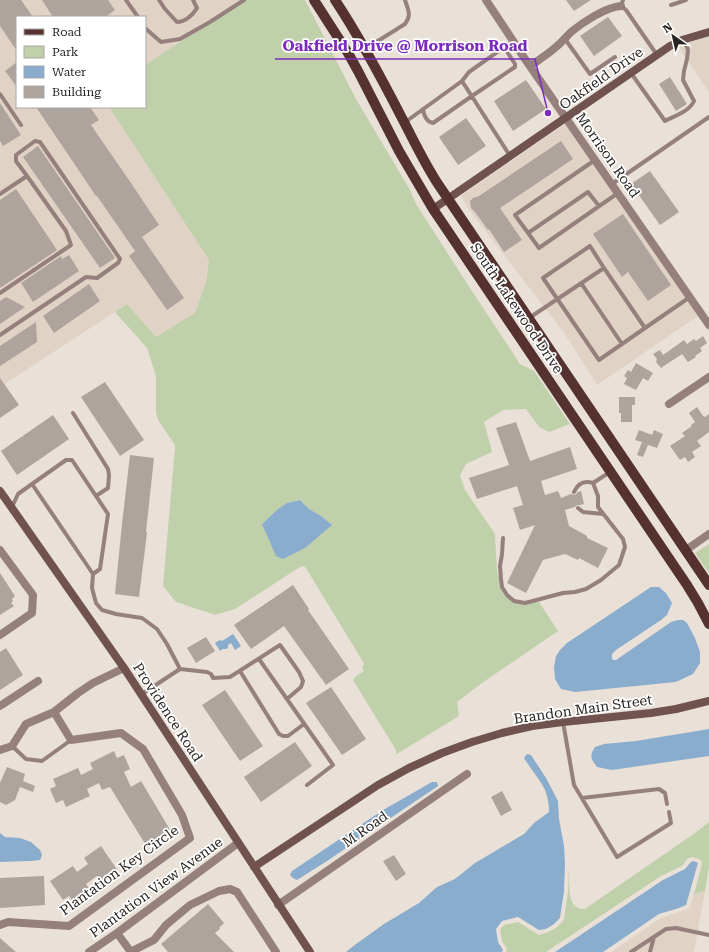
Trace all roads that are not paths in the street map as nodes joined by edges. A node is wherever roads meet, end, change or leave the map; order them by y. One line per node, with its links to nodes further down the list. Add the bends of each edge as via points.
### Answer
1 (126, 0): 12 (lane)
2 (159, 0): 3 (lane, via 177,22 181,22 195,13 197,8)
3 (193, 0)
4 (244, 0): 13 (lane, via 180,39 161,42)
5 (314, 0): 40 (main road, South Lakewood Drive, via 352,59 399,151)
6 (335, 0): 19 (main road, South Lakewood Drive)
7 (405, 0): 19 (lane, via 410,14 405,24)
8 (486, 0): 17 (street, Morrison Road)
9 (686, 0): 11 (lane)
10 (622, 3): 15 (street, via 598,14); 20 (lane)
11 (671, 5)
12 (137, 16)
13 (146, 29)
14 (709, 32): 16 (street, Oakfield Drive)
15 (564, 39): 21 (lane, via 590,74); 22 (street)
16 (684, 39): 20 (street, Oakfield Drive); 23 (lane, via 688,50 683,80 694,101 692,106 682,113 664,121)
17 (513, 41): 18 (lane); 22 (street, Morrison Road)
18 (504, 47): 24 (lane, via 469,72); 26 (lane, via 515,67)
19 (365, 49): 30 (main road, South Lakewood Drive)
20 (656, 55): 23 (street, Oakfield Drive)
21 (615, 57)
22 (530, 66): 28 (street, Morrison Road)
23 (630, 73): 28 (street, Oakfield Drive)
24 (462, 81): 26 (lane); 27 (lane)
25 (0, 94): 31 (lane)
26 (472, 96): 27 (lane, via 433,123 426,119); 32 (lane)
27 (423, 109): 30 (lane)
28 (566, 117): 32 (street, Oakfield Drive); 33 (street, Morrison Road)
29 (709, 117): 35 (lane)
30 (404, 123): 38 (main road, South Lakewood Drive)
31 (21, 125)
32 (510, 156): 38 (street, Oakfield Drive)
33 (595, 160): 35 (street, Morrison Road); 41 (lane, via 515,215)
34 (27, 176): 37 (lane); 44 (lane, via 66,231 71,245); 50 (lane, via 16,161 16,155 35,141 40,142 120,259 118,264 97,278 86,277)
35 (612, 184): 36 (street, Morrison Road)
36 (618, 193): 39 (lane); 45 (street, Morrison Road)
37 (0, 194)
38 (447, 199): 40 (street, Oakfield Drive); 47 (main road, South Lakewood Drive)
39 (599, 206): 41 (lane, via 588,192); 41 (lane, via 539,248)
40 (433, 209): 55 (main road, South Lakewood Drive)
41 (528, 233)
42 (604, 268): 43 (lane); 46 (lane, via 590,246 543,278); 49 (lane)
43 (581, 283): 46 (lane); 51 (lane)
44 (0, 292)
45 (690, 297): 48 (street, Morrison Road); 49 (lane)
46 (557, 299): 47 (lane); 51 (lane, via 599,360)
47 (528, 318): 67 (main road, South Lakewood Drive)
48 (709, 325)
49 (644, 328): 51 (lane)
50 (0, 335)
51 (622, 344)
52 (709, 377): 53 (street)
53 (669, 404)
54 (72, 413): 60 (lane, via 105,463 109,475 108,488)
55 (610, 472): 56 (lane); 70 (main road, South Lakewood Drive, via 687,585)
56 (593, 483): 59 (lane, via 580,483); 63 (lane, via 598,496 598,506)
57 (32, 484): 60 (lane, via 66,460 72,460); 61 (lane, via 18,494); 68 (lane)
58 (0, 490): 61 (street, Providence Road)
59 (574, 492)
60 (96, 496): 68 (lane, via 108,514 100,569)
61 (12, 507): 73 (street, Providence Road)
62 (578, 508): 63 (lane, via 583,512)
63 (603, 514): 65 (lane, via 623,539 625,547 618,565 601,580 575,592 526,603 514,601 502,587 500,566)
64 (709, 534): 67 (street)
65 (503, 538)
66 (0, 550): 71 (street, via 33,595 32,613)
67 (686, 550): 69 (main road, South Lakewood Drive)
68 (93, 574): 74 (lane, via 92,588 96,603 102,610 142,618 157,629)
69 (709, 584)
70 (709, 624)
71 (1, 633)
72 (259, 659): 75 (lane); 78 (lane); 78 (lane, via 280,645 299,672 303,681 301,687)
73 (124, 668): 77 (street, Providence Road); 81 (street, via 93,683)
74 (180, 669): 75 (lane, via 207,672 213,678 230,677); 77 (lane)
75 (240, 671): 83 (lane, via 279,734 288,736)
76 (38, 681): 80 (street)
77 (141, 695): 92 (street, Providence Road)
78 (287, 699): 83 (lane)
79 (709, 701): 82 (street, Brandon Main Street, via 652,713)
80 (0, 706)
81 (54, 712): 84 (street); 85 (street, via 26,724)
82 (563, 722): 89 (lane, via 574,785); 93 (street, Brandon Main Street, via 532,726 472,742 409,768 378,785)
83 (304, 724): 88 (lane, via 333,766)
84 (71, 740): 85 (lane, via 42,761 26,760); 95 (street, Plantation Key Circle, via 121,733 143,749 182,815 190,838 69,926 8,922)
85 (12, 746): 86 (street)
86 (0, 750)
87 (467, 774): 94 (street, M Road)
88 (307, 784)
89 (582, 798): 90 (lane, via 659,789 665,792); 91 (lane, via 618,857 671,823)
90 (667, 804)
91 (669, 812)
92 (238, 843): 93 (street, Providence Road); 96 (street, Plantation View Avenue)
93 (254, 867): 94 (street, Providence Road)
94 (278, 905): 102 (street, Providence Road)
95 (0, 925)
96 (117, 933): 99 (street, Plantation View Avenue); 100 (street)
97 (709, 935): 98 (lane, via 676,928)
98 (654, 937): 103 (lane); 104 (lane)
99 (89, 952)
100 (131, 952): 101 (street, via 154,940 166,925 190,905 230,889 237,892)
101 (276, 952)
102 (310, 952)
103 (631, 952)
104 (650, 952)

